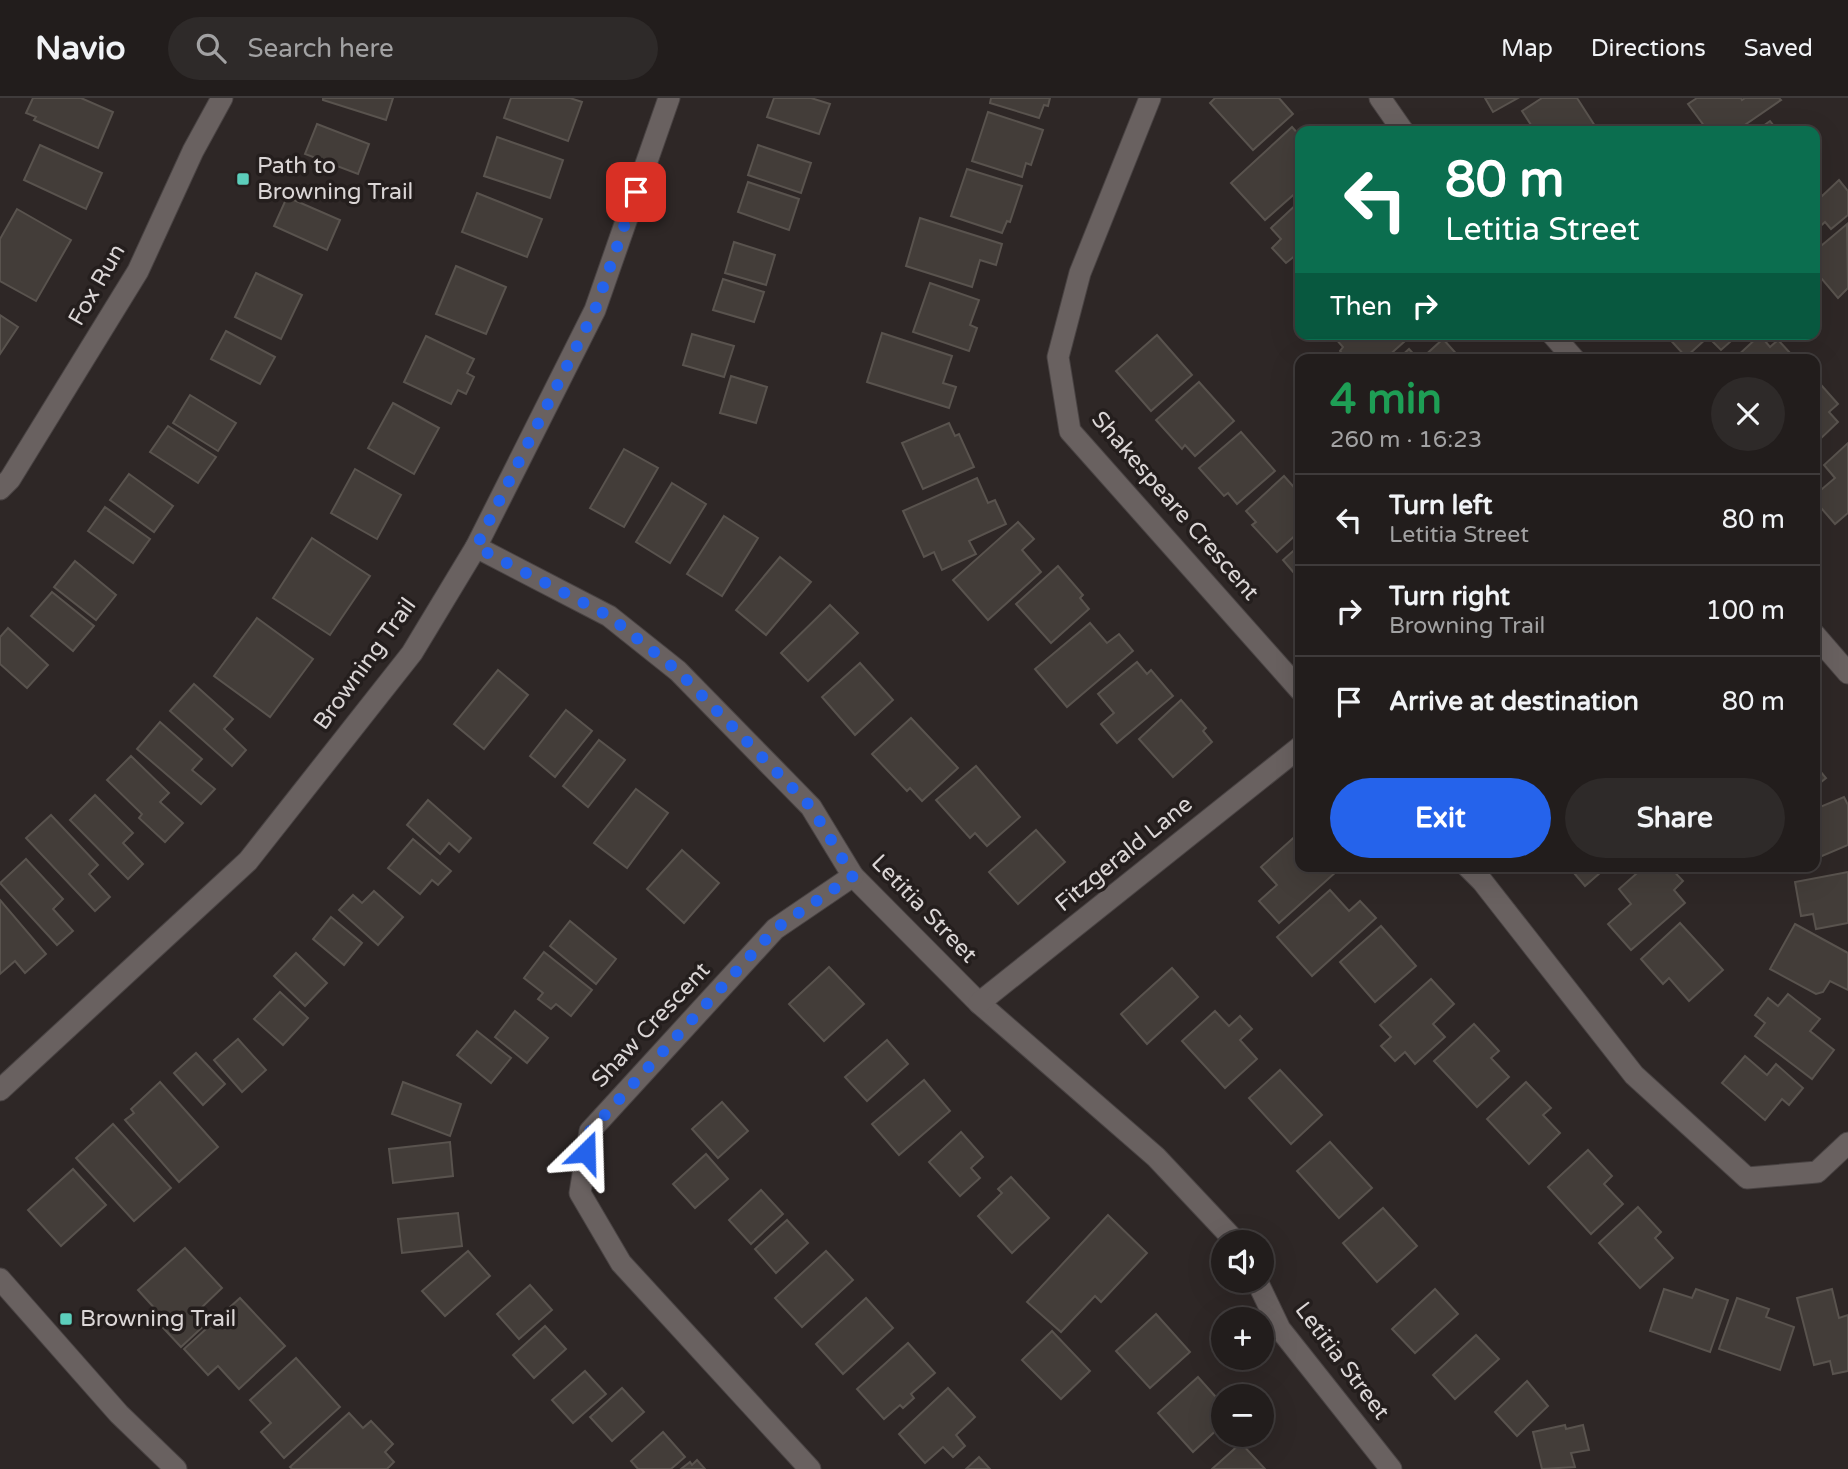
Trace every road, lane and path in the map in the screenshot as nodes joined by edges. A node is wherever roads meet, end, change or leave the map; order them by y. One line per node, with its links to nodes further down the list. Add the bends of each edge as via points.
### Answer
1 (669, 98): 9 (street, Browning Trail, via 595,310)
2 (1150, 98): 12 (street, Shakespeare Crescent, via 1080,272 1058,357 1070,431)
3 (1380, 98): 5 (street)
4 (219, 99): 8 (street, Fox Run, via 138,271)
5 (1400, 126)
6 (1557, 340): 7 (street)
7 (1570, 354)
8 (0, 489)
9 (476, 547): 15 (street, Letitia Street, via 609,616 678,671 811,807); 17 (street, Browning Trail, via 412,653 248,862)
10 (1820, 641): 11 (street)
11 (1848, 673)
12 (1295, 684)
13 (1295, 751): 16 (street, Fitzgerald Lane)
14 (1473, 872): 18 (street, via 1634,1075 1747,1178 1817,1172)
15 (853, 876): 16 (street, Letitia Street); 23 (street, Shaw Crescent, via 775,929 590,1131 580,1193 621,1263)
16 (979, 1003): 19 (street, Letitia Street, via 1156,1157)
17 (0, 1090)
18 (1848, 1143)
19 (1225, 1230)
20 (0, 1279): 22 (street, via 119,1414)
21 (1263, 1293): 24 (street, Letitia Street, via 1280,1329)
22 (176, 1469)
23 (810, 1469)
24 (1391, 1469)

